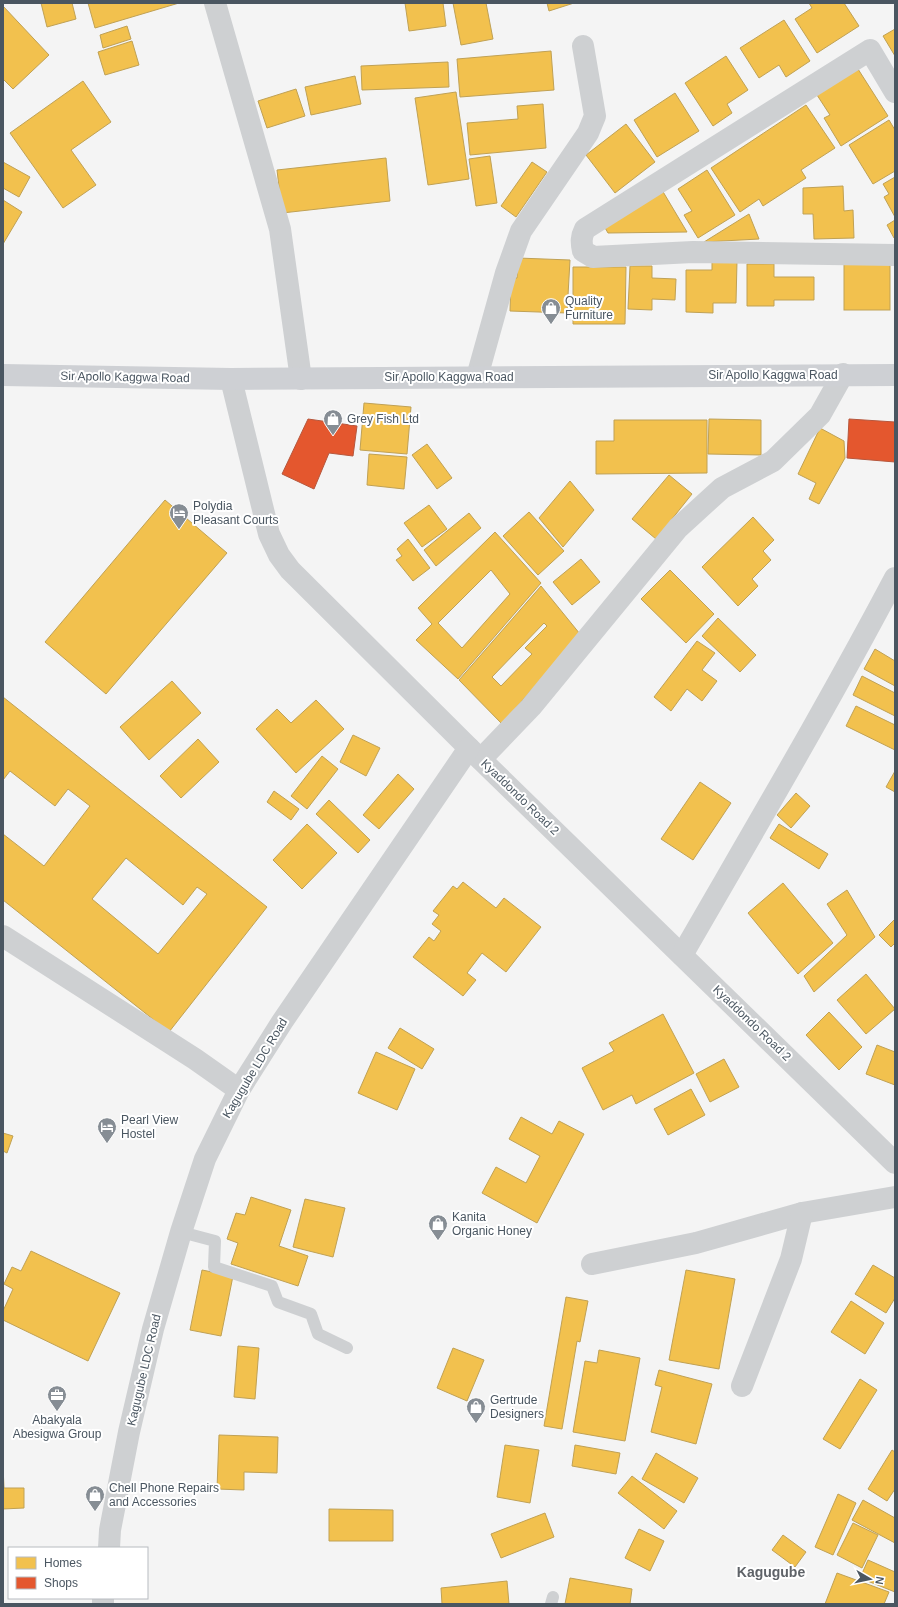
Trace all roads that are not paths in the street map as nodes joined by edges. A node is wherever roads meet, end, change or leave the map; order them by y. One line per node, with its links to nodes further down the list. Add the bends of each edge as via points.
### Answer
1 (215, 3): 10 (street, via 280,229)
2 (583, 46): 8 (street, via 595,116 588,133 521,231)
3 (895, 92): 4 (street, via 870,50 585,229 581,236 583,251 593,256 693,252)
4 (895, 255)
5 (843, 374): 7 (main road, Sir Apollo Kaggwa Road); 8 (main road, Sir Apollo Kaggwa Road); 12 (street, Kagugube LDC Road, via 820,415 773,461 722,488 678,528 531,707)
6 (3, 375): 9 (main road, Sir Apollo Kaggwa Road)
7 (895, 375)
8 (476, 377): 10 (main road, Sir Apollo Kaggwa Road)
9 (232, 379): 10 (main road, Sir Apollo Kaggwa Road); 12 (street, Kyaddondo Road 2, via 269,534 279,554 311,592)
10 (301, 379)
11 (895, 578): 14 (street)
12 (475, 754): 14 (street, Kyaddondo Road 2); 15 (street, Kagugube LDC Road, via 282,1022)
13 (3, 936): 15 (street)
14 (682, 955): 16 (street, Kyaddondo Road 2)
15 (239, 1090): 19 (street, Kagugube LDC Road, via 205,1159)
16 (895, 1163)
17 (895, 1197): 18 (street)
18 (802, 1213): 20 (street, via 696,1243); 22 (street, via 791,1259)
19 (181, 1232): 21 (lane, via 215,1241 214,1267 272,1286 278,1302 311,1314 318,1334); 23 (street, Kagugube LDC Road, via 151,1336 129,1432)
20 (592, 1264)
21 (347, 1348)
22 (742, 1386)
23 (108, 1547)

